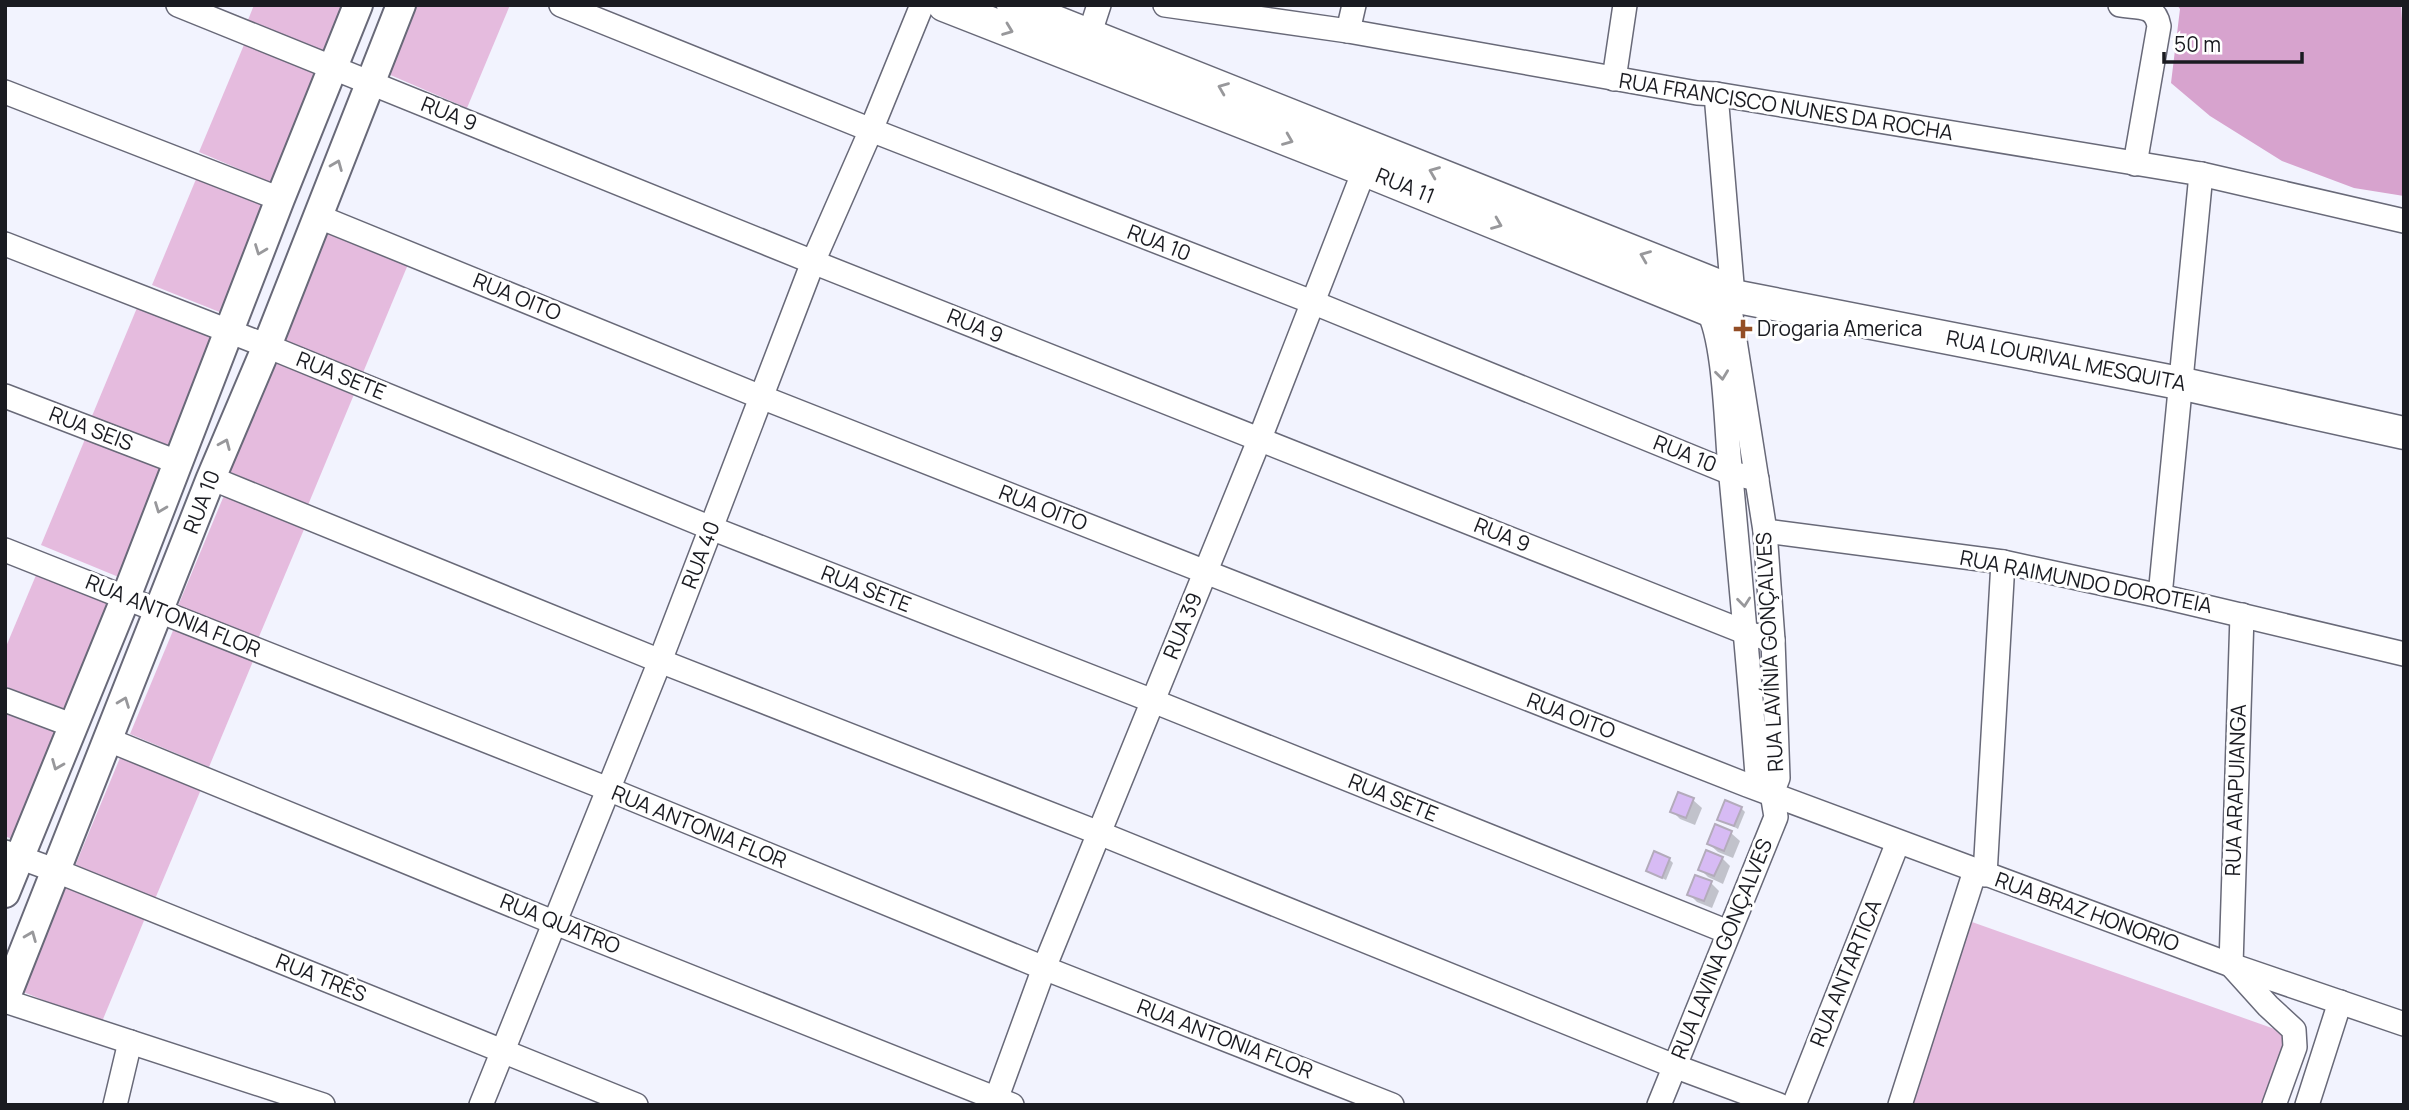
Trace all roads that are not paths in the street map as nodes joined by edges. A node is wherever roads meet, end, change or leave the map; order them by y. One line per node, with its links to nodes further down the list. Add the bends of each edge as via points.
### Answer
1 (178, 5): 15 (street, RUA 9)
2 (358, 5): 15 (street, RUA 10)
3 (401, 5): 17 (street, RUA 10)
4 (561, 5): 20 (street, RUA 10)
5 (922, 5): 20 (street, RUA 40)
6 (944, 5): 14 (main road, RUA 11, one-way to 14)
7 (1013, 5): 14 (main road, RUA 11)
8 (1099, 5): 14 (street)
9 (1165, 5): 13 (street, RUA FRANCISCO NUNES DA ROCHA)
10 (1353, 5): 13 (street)
11 (1625, 5): 16 (street)
12 (2120, 5): 22 (street, via 2152,11 2159,26)
13 (1348, 31): 16 (street, RUA FRANCISCO NUNES DA ROCHA)
14 (1085, 47): 21 (main road, RUA 11)
15 (333, 66): 17 (street, RUA 9); 24 (street, RUA 10)
16 (1614, 79): 19 (street, RUA FRANCISCO NUNES DA ROCHA)
17 (370, 82): 25 (street, RUA 10, one-way to 17); 28 (street, RUA 9)
18 (5, 92): 24 (street)
19 (1716, 94): 22 (street, RUA FRANCISCO NUNES DA ROCHA); 29 (street, RUA LAVÍNIA GONÇALVES)
20 (871, 131): 28 (street, RUA 40); 30 (street, RUA 10)
21 (1369, 159): 29 (main road, RUA 11); 30 (street, RUA 39)
22 (2135, 164): 23 (street, RUA FRANCISCO NUNES DA ROCHA)
23 (2202, 174): 26 (street, RUA FRANCISCO NUNES DA ROCHA); 33 (street)
24 (280, 199): 31 (street, RUA 10, one-way to 31)
25 (317, 216): 32 (street, RUA 10); 35 (street, RUA OITO)
26 (2404, 221)
27 (5, 244): 31 (street, RUA SETE)
28 (813, 262): 35 (street, RUA 40); 37 (street, RUA 9)
29 (1719, 296): 33 (main road, RUA LOURIVAL MESQUITA); 39 (street, RUA LAVÍNIA GONÇALVES, one-way to 39, via 1712,317); 41 (street, RUA LAVÍNIA GONÇALVES, via 1730,309)
30 (1312, 302): 37 (street, RUA 39); 39 (street, RUA 10)
31 (228, 331): 32 (street, RUA SETE); 38 (street, RUA 10)
32 (267, 345): 40 (street, RUA 10, one-way to 32); 42 (street, RUA SETE)
33 (2179, 383): 36 (main road, RUA LOURIVAL MESQUITA); 47 (street)
34 (5, 396): 38 (street, RUA SEIS)
35 (761, 397): 42 (street, RUA 40); 46 (street, RUA OITO)
36 (2404, 433)
37 (1260, 438): 46 (street, RUA 39); 51 (street, RUA 9)
38 (177, 462): 48 (street, RUA 10, one-way to 48)
39 (1731, 472): 41 (street, RUA 10); 51 (street, RUA LAVÍNIA GONÇALVES, one-way to 51)
40 (211, 478): 49 (street, RUA 10); 54 (street)
41 (1758, 479): 43 (street, RUA LAVÍNIA GONÇALVES)
42 (711, 528): 54 (street, RUA 40); 56 (street, RUA SETE)
43 (1765, 531): 45 (street, RUA RAIMUNDO DOROTEIA); 52 (street, RUA LAVÍNIA GONÇALVES)
44 (5, 550): 48 (street, RUA ANTONIA FLOR)
45 (2003, 562): 47 (street, RUA RAIMUNDO DOROTEIA); 65 (street)
46 (1205, 572): 56 (street, RUA 39); 60 (street, RUA OITO)
47 (2160, 596): 50 (street, RUA RAIMUNDO DOROTEIA)
48 (126, 597): 49 (street, RUA ANTONIA FLOR); 57 (street, RUA 10)
49 (160, 610): 58 (street, RUA 10, one-way to 49); 59 (street, RUA ANTONIA FLOR)
50 (2242, 615): 53 (street, RUA RAIMUNDO DOROTEIA); 69 (street, RUA ARAPUIANGA)
51 (1747, 633): 52 (street, RUA 9); 60 (street, RUA LAVÍNIA GONÇALVES, via 1757,775)
52 (1773, 640): 60 (street, RUA LAVÍNIA GONÇALVES, via 1779,778)
53 (2404, 654)
54 (660, 661): 59 (street, RUA 40); 61 (street)
55 (5, 700): 57 (street)
56 (1153, 701): 61 (street, RUA 39); 68 (street, RUA SETE)
57 (74, 726): 63 (street, RUA 10, one-way to 63)
58 (109, 740): 64 (street, RUA 10); 67 (street, RUA QUATRO)
59 (608, 789): 67 (street, RUA 40); 70 (street, RUA ANTONIA FLOR)
60 (1772, 793): 62 (street, RUA BRAZ HONORIO); 68 (street, RUA LAVINA GONÇALVES, via 1776,817)
61 (1099, 833): 70 (street, RUA 39); 76 (street)
62 (1898, 842): 65 (street, RUA BRAZ HONORIO); 86 (street, RUA ANTARTICA)
63 (12, 855): 64 (street, RUA TRÊS); 66 (street, RUA 10)
64 (57, 871): 71 (street, RUA 10, one-way to 64); 75 (street, RUA TRÊS)
65 (1980, 873): 69 (street, RUA BRAZ HONORIO); 87 (street)
66 (5, 892)
67 (553, 922): 75 (street, RUA 40); 78 (street, RUA QUATRO)
68 (1728, 932): 76 (street, RUA LAVINA GONÇALVES)
69 (2231, 965): 72 (street, RUA BRAZ HONORIO); 88 (street, via 2294,1030 2295,1047)
70 (1044, 968): 78 (street, RUA 39); 83 (street, RUA ANTONIA FLOR)
71 (5, 1000): 74 (street)
72 (2340, 1002): 73 (street, RUA BRAZ HONORIO); 89 (street)
73 (2404, 1024)
74 (130, 1042): 77 (street); 79 (street)
75 (503, 1052): 81 (street, RUA 40); 82 (street, RUA TRÊS)
76 (1675, 1066): 84 (street, RUA LAVINA GONÇALVES); 85 (street)
77 (278, 1098): 80 (street)
78 (1001, 1103)
79 (115, 1105)
80 (323, 1105)
81 (481, 1105)
82 (636, 1105)
83 (1392, 1105)
84 (1660, 1105)
85 (1779, 1105)
86 (1794, 1105)
87 (1900, 1105)
88 (2274, 1105)
89 (2307, 1105)

